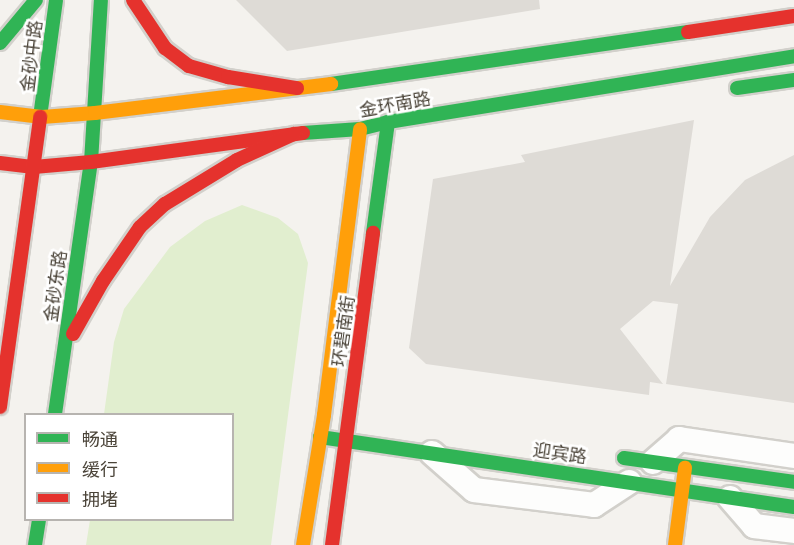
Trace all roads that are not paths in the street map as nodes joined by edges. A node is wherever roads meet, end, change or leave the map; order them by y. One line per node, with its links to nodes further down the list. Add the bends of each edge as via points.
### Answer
1 (36, 0): 6 (main road)
2 (56, 0): 13 (main road, 金砂中路)
3 (101, 0): 12 (main road)
4 (133, 0): 9 (main road, via 165,48 189,66)
5 (794, 16): 9 (main road, 金环南路)
6 (0, 43)
7 (794, 56): 14 (main road, 金环南路)
8 (794, 80): 10 (main road)
9 (297, 88): 12 (main road, 金环南路)
10 (724, 90)
11 (0, 112): 13 (main road, 金环南路)
12 (95, 113): 13 (main road, 金环南路); 19 (main road, 金砂东路)
13 (42, 117): 21 (main road, 金砂东路)
14 (405, 119): 15 (main road, 金环南路); 16 (main road)
15 (388, 122): 17 (main road, 金环南路); 28 (main road, 环碧南街)
16 (425, 128)
17 (360, 129): 18 (main road, 金环南路); 27 (main road, 环碧南街)
18 (294, 134): 19 (main road, 金环南路); 23 (main road, via 237,160 165,204 140,226)
19 (91, 162): 21 (main road, 金环南路); 23 (main road, 金砂东路)
20 (0, 163): 21 (main road, 金环南路)
21 (34, 167): 24 (main road, 金砂东路)
22 (0, 325): 24 (main road)
23 (65, 349): 26 (main road, 金砂东路)
24 (7, 356): 25 (main road, 金砂东路)
25 (0, 407)
26 (55, 413)
27 (324, 415): 28 (main road); 29 (main road, 环碧南街)
28 (355, 420): 30 (main road, 环碧南街)
29 (320, 437): 30 (main road); 44 (main road, 环碧南街)
30 (347, 441): 31 (main road); 45 (main road, 环碧南街)
31 (432, 453): 36 (street, via 474,490 594,505)
32 (606, 455): 34 (main road, 迎宾路)
33 (794, 456): 34 (street, via 679,439)
34 (653, 462): 35 (main road, 迎宾路)
35 (686, 466): 37 (main road, 迎宾路); 38 (main road)
36 (629, 482): 38 (main road)
37 (794, 482)
38 (682, 489): 39 (main road); 46 (main road)
39 (730, 498): 40 (main road); 42 (street, via 754,526)
40 (794, 507)
41 (39, 521): 43 (main road)
42 (794, 531)
43 (35, 545)
44 (303, 545)
45 (332, 545)
46 (675, 545)

